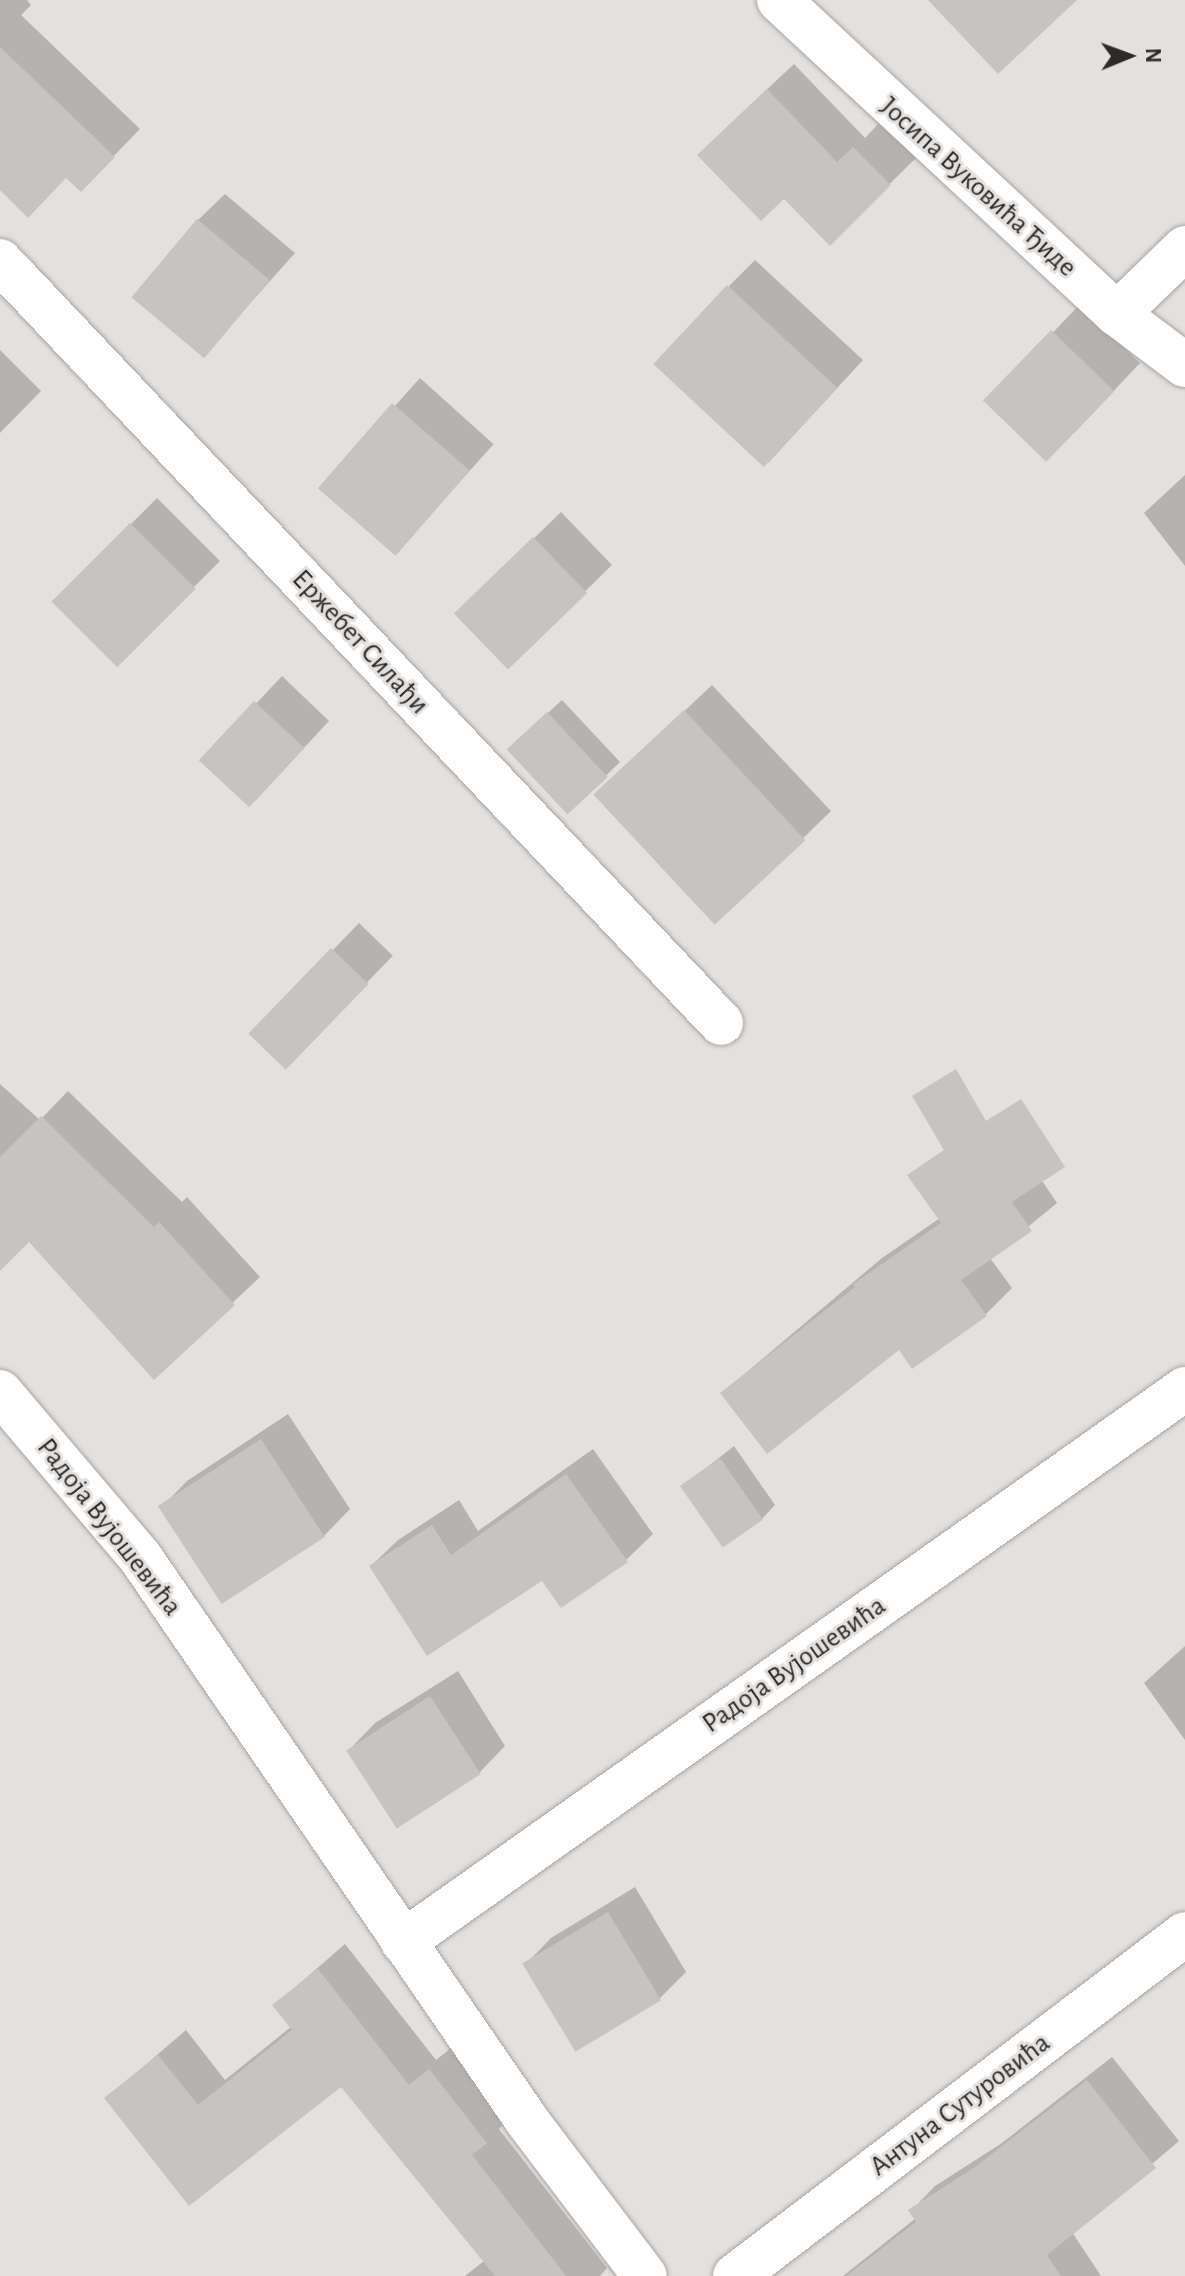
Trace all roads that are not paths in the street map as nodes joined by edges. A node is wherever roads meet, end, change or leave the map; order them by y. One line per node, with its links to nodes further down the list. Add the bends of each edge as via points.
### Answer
1 (779, 0): 4 (street, Јосипа Вуковића Ђиде)
2 (1185, 248): 4 (street)
3 (0, 261): 6 (street, Ержебет Силађи)
4 (1117, 314): 5 (street, Јосипа Вуковића Ђиде)
5 (1185, 365)
6 (721, 1023)
7 (1185, 1389): 10 (street, Радоја Вујошевића)
8 (0, 1392): 10 (street, Радоја Вујошевића, via 140,1557)
9 (1185, 1934): 12 (street, Антуна Сутуровића)
10 (403, 1942): 11 (street, Радоја Вујошевића, via 528,2122)
11 (645, 2276)
12 (735, 2276)

